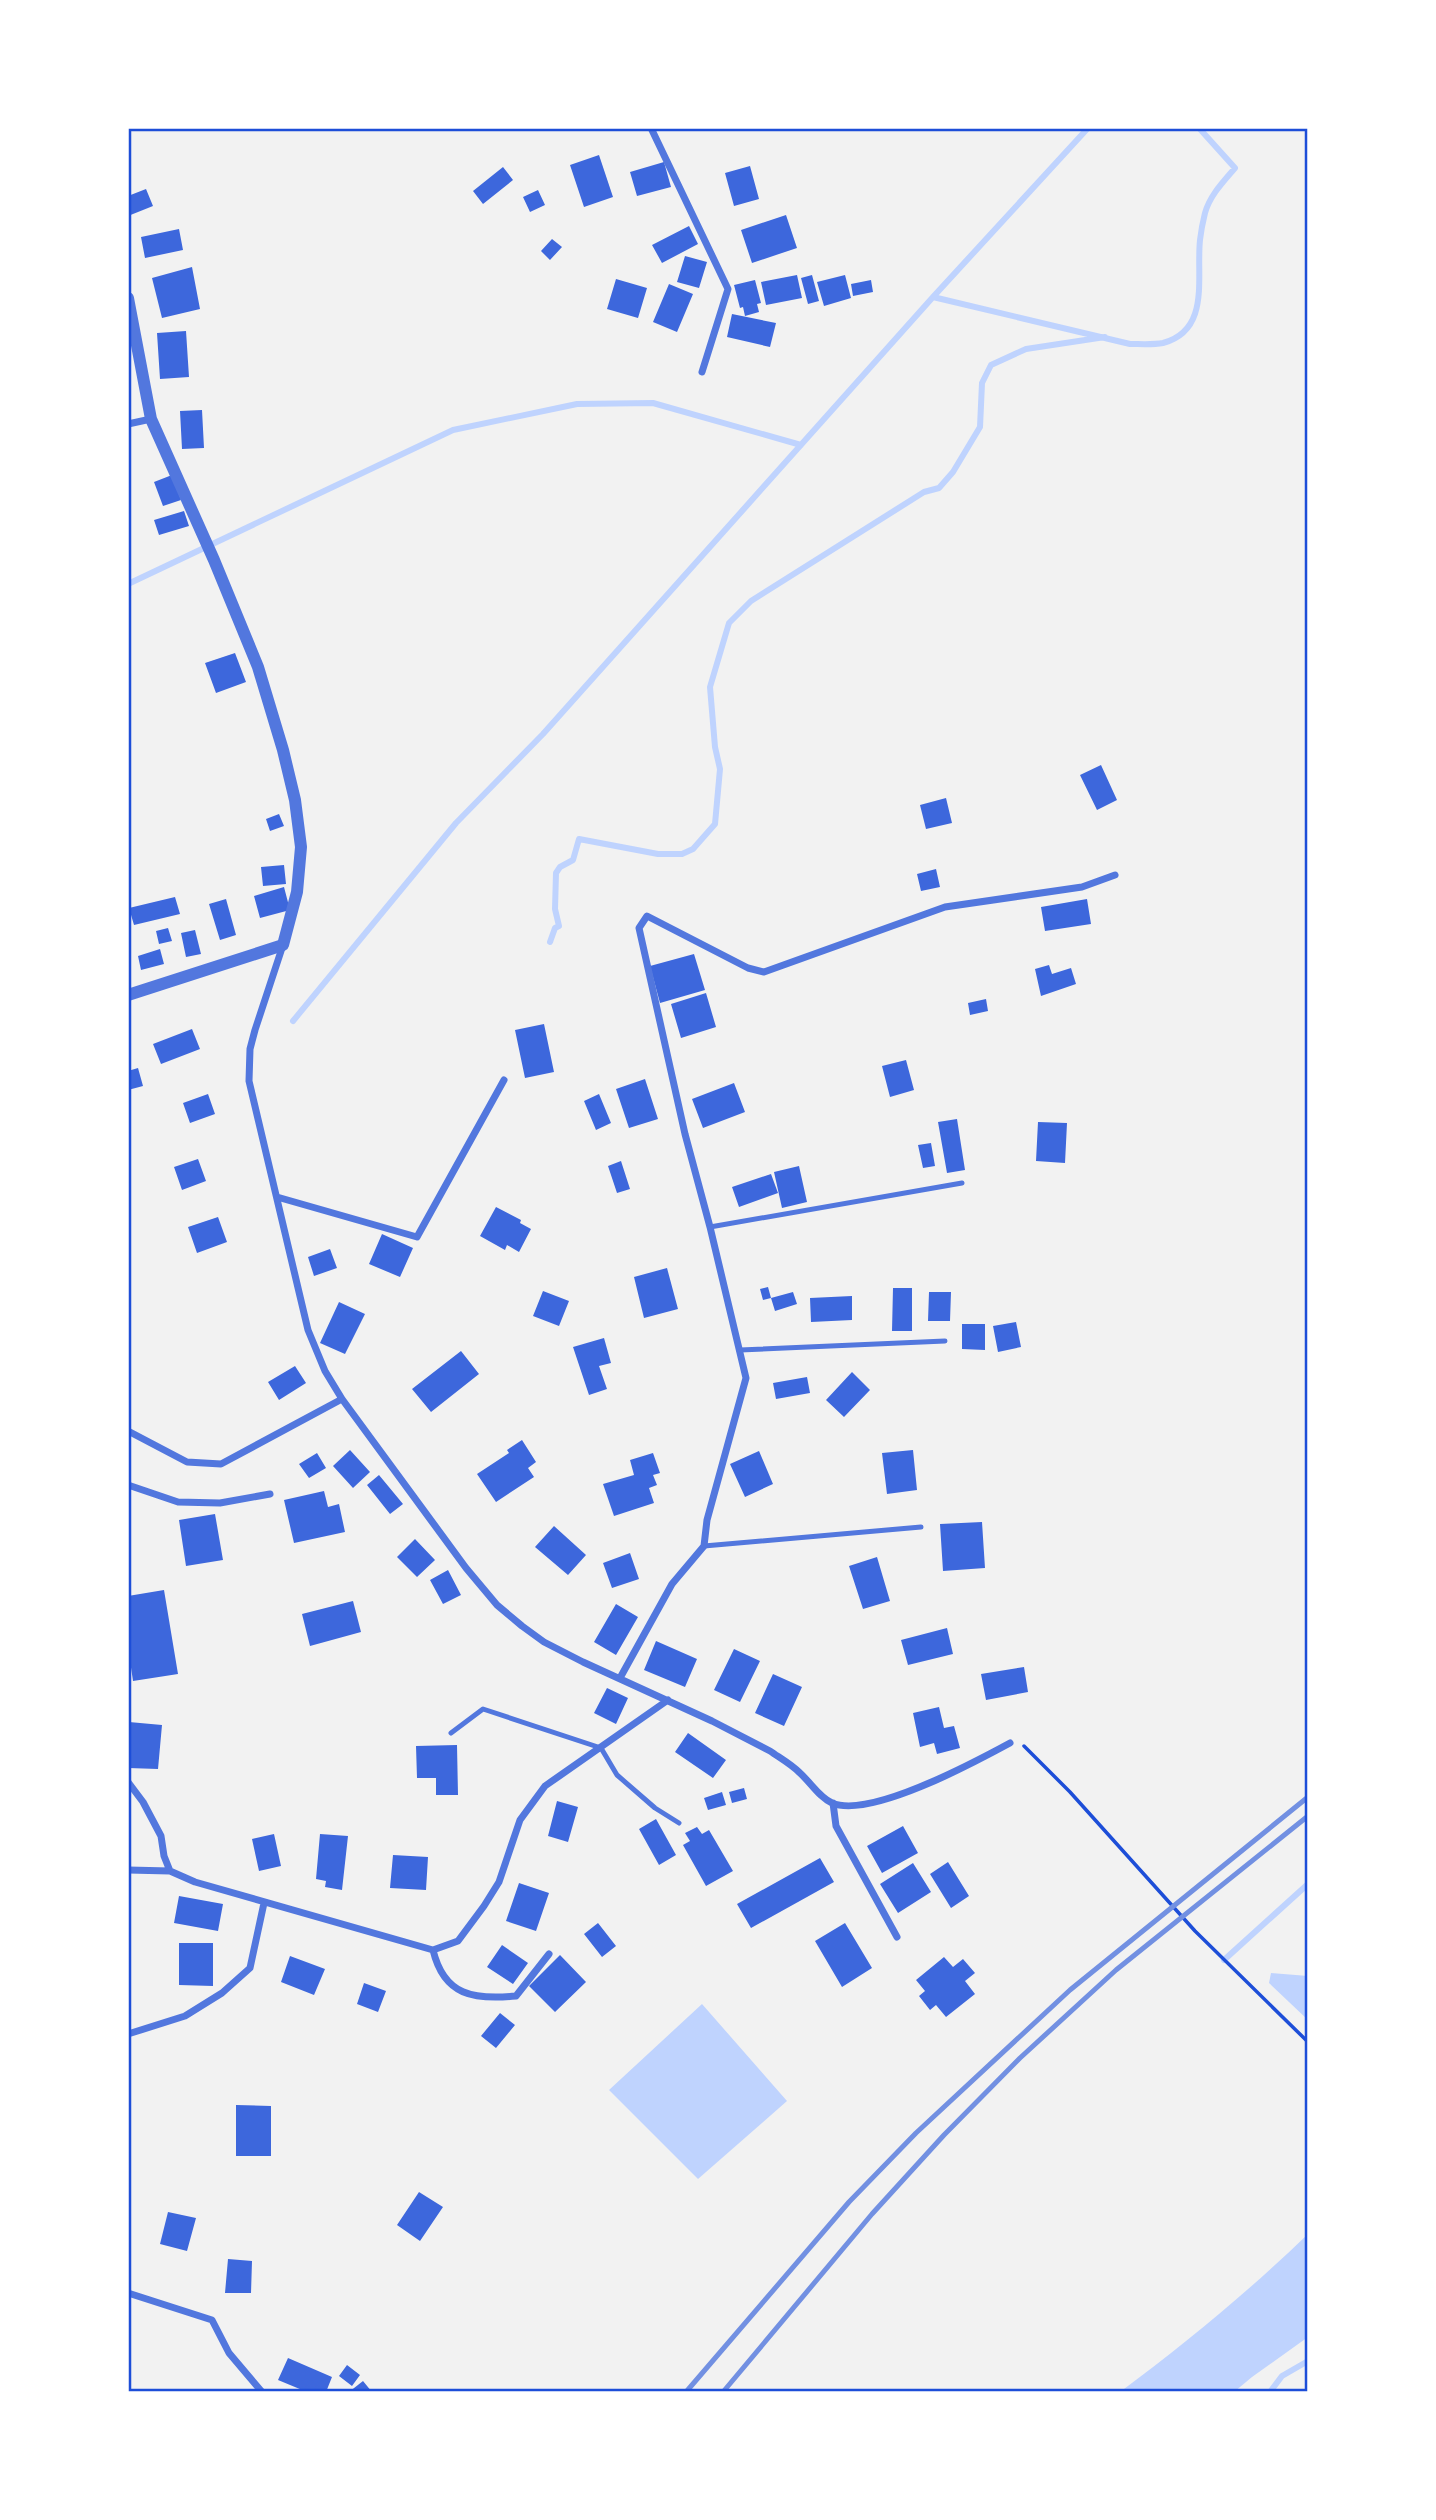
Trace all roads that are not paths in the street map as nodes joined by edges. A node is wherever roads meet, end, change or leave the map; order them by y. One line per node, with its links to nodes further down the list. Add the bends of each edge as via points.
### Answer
1 (651, 128): 3 (street, via 728,289)
2 (128, 298): 4 (street)
3 (702, 372)
4 (151, 419): 5 (street); 7 (street, via 258,667 283,750 301,847 298,892)
5 (128, 424)
6 (1115, 875): 12 (street, via 1082,887 945,907 764,972 647,916 639,928)
7 (283, 945): 8 (street); 11 (street, via 250,1049 249,1081)
8 (128, 995)
9 (504, 1080): 11 (street, via 417,1237)
10 (961, 1183): 12 (lane)
11 (277, 1197): 15 (street, via 308,1330)
12 (710, 1227): 14 (street)
13 (945, 1341): 14 (lane)
14 (740, 1350): 20 (street, via 747,1377 707,1520)
15 (342, 1399): 16 (street, via 221,1464 187,1462); 21 (street, via 497,1605 544,1642)
16 (128, 1430)
17 (128, 1485): 18 (street, via 178,1502 220,1503)
18 (270, 1494)
19 (921, 1527): 20 (lane)
20 (704, 1546): 21 (street, via 672,1584)
21 (620, 1678): 22 (street)
22 (668, 1700): 25 (street); 27 (street, via 770,1751)
23 (451, 1733): 25 (lane, via 483,1709)
24 (1010, 1743): 27 (street, via 945,1778 864,1804)
25 (601, 1748): 28 (lane, via 617,1775); 33 (street, via 545,1786 532,1801 520,1820 492,1894 458,1941)
26 (128, 1783): 30 (street, via 161,1836)
27 (833, 1803): 32 (street, via 836,1826)
28 (679, 1823)
29 (128, 1870): 30 (street)
30 (170, 1871): 31 (street)
31 (264, 1903): 33 (street); 35 (street, via 250,1968 185,2016)
32 (897, 1937)
33 (433, 1950): 34 (street, via 447,1983 491,1998 516,1996)
34 (549, 1954)
35 (128, 2034)
36 (128, 2293): 37 (street, via 212,2320 229,2353)
37 (262, 2392)

